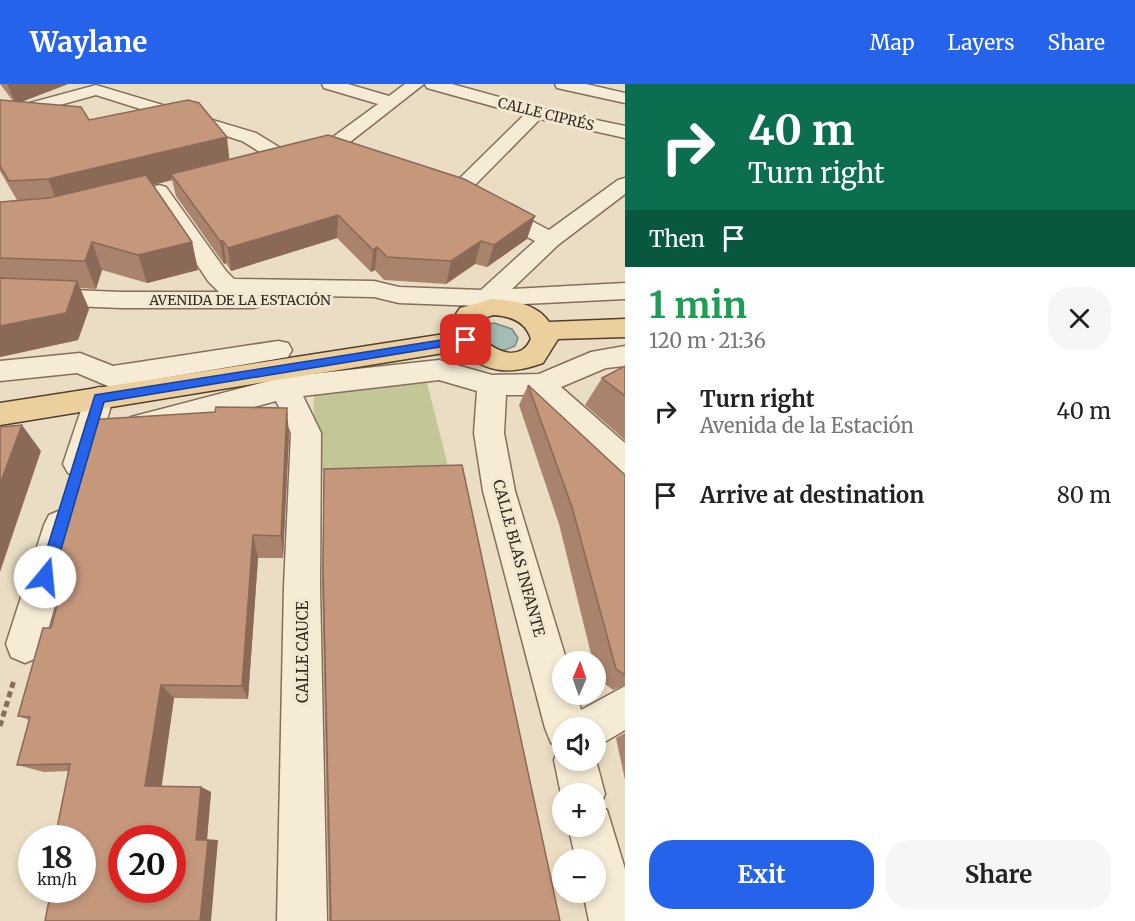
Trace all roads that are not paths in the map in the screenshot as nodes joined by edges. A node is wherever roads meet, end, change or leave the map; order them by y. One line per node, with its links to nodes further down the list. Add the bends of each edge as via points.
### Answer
1 (330, 84): 7 (street)
2 (416, 84): 7 (street)
3 (433, 84): 8 (street, CALLE CIPRÉS)
4 (563, 84): 6 (street)
5 (102, 87): 9 (street); 13 (street, via 249,137)
6 (625, 98)
7 (391, 102): 11 (street)
8 (536, 112): 10 (street, CALLE CIPRÉS); 15 (street)
9 (2, 116)
10 (625, 132)
11 (329, 149): 12 (street); 13 (street)
12 (351, 156)
13 (288, 161): 14 (street)
14 (256, 169)
15 (469, 180)
16 (625, 184): 19 (street)
17 (447, 188): 19 (street)
18 (159, 192): 22 (street, via 228,287 374,289)
19 (550, 240): 22 (street)
20 (625, 291): 22 (street)
21 (0, 295): 22 (street, AVENIDA DE LA ESTACIÓN, via 121,300 461,301)
22 (486, 305): 24 (main road, via 528,315); 25 (main road, via 463,322)
23 (625, 328): 24 (main road)
24 (543, 331): 25 (main road, via 542,348 524,360 497,360)
25 (466, 340): 32 (main road)
26 (278, 350): 28 (street, via 110,377 80,363)
27 (625, 356): 29 (street, via 601,358)
28 (0, 370)
29 (542, 384): 30 (street); 35 (street, via 557,403)
30 (492, 385): 31 (street, via 439,370); 38 (street, CALLE BLAS INFANTE, via 489,433 499,491)
31 (284, 388): 34 (street); 41 (street, CALLE CAUCE, via 306,433)
32 (99, 398): 33 (main road); 36 (street)
33 (0, 414)
34 (120, 431)
35 (625, 461)
36 (25, 644)
37 (625, 706): 39 (street)
38 (563, 717)
39 (606, 718)
40 (594, 837): 42 (street)
41 (302, 921)
42 (614, 921)

